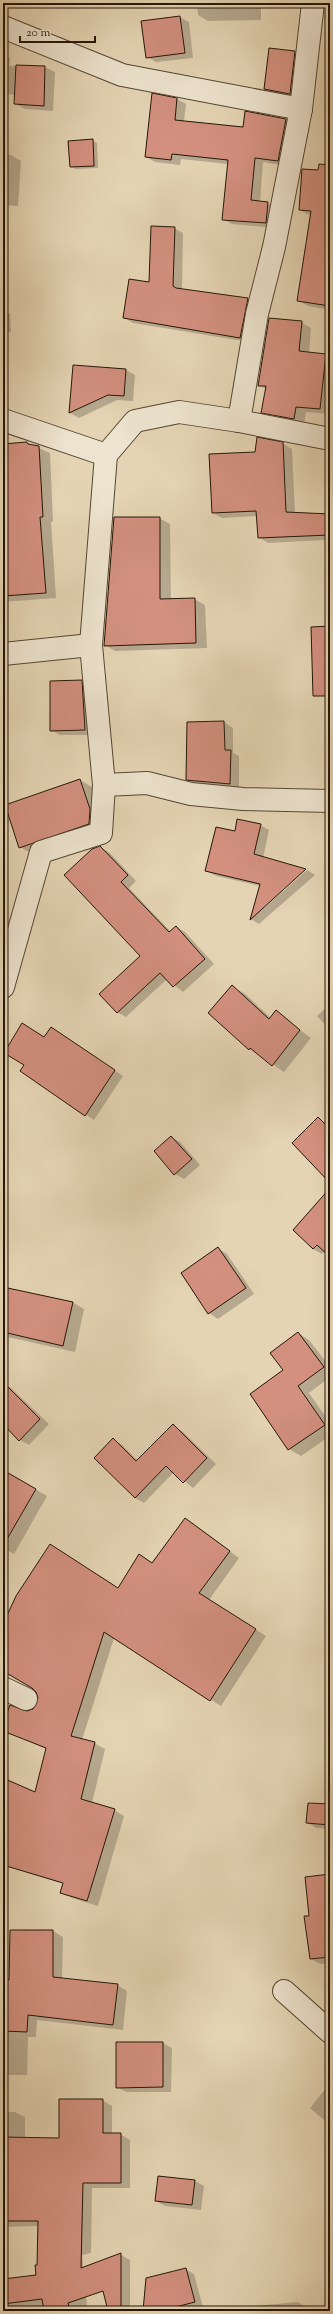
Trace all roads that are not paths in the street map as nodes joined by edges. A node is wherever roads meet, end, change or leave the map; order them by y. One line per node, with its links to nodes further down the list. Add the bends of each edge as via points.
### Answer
1 (313, 3): 3 (street)
2 (3, 27): 3 (street, via 122,75)
3 (301, 109): 5 (street, via 274,247 257,314)
4 (3, 420): 7 (street)
5 (239, 421): 6 (street); 7 (street, via 179,412 135,421)
6 (330, 439)
7 (106, 454): 8 (street)
8 (91, 645): 9 (street); 10 (street)
9 (3, 654)
10 (104, 785): 11 (street, via 146,783 191,794 243,799); 12 (street, via 101,833 41,852)
11 (330, 801)
12 (3, 987)
13 (3, 1688): 14 (street)
14 (26, 1699)
15 (284, 1991): 16 (street)
16 (330, 2032)

